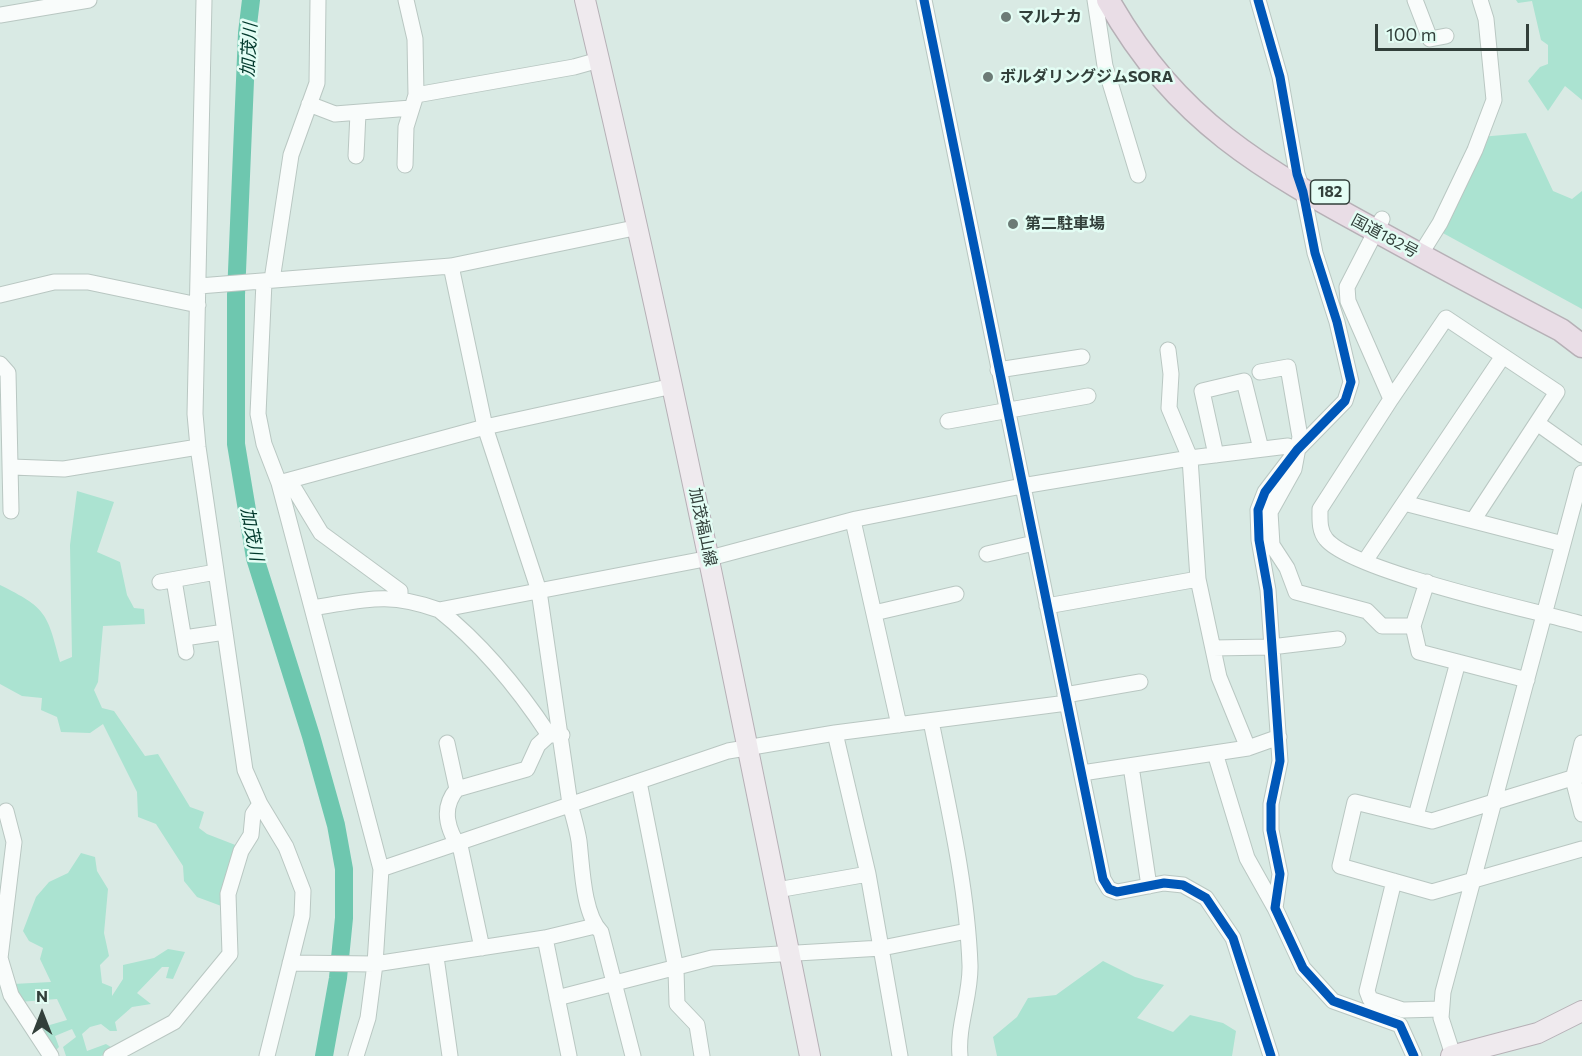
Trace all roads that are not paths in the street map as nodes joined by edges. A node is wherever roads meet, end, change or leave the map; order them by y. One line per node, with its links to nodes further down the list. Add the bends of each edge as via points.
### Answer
1 (89, 0): 13 (street)
2 (204, 0): 29 (street)
3 (318, 0): 18 (street, via 317,83)
4 (406, 0): 17 (street, via 415,39)
5 (585, 0): 16 (main road, 加茂福山線)
6 (924, 0): 38 (street)
7 (1095, 0): 22 (street, via 1105,66)
8 (1108, 0): 23 (highway, 国道182号 / 182, via 1142,53 1206,124 1251,159)
9 (1123, 0): 23 (highway, 国道182号 / 182, via 1149,42 1213,113)
10 (1258, 0): 23 (street, via 1280,77)
11 (1415, 0): 15 (street, via 1430,39)
12 (1480, 0): 26 (street, via 1486,19 1494,100 1475,150)
13 (53, 3): 14 (street)
14 (0, 15)
15 (1446, 36)
16 (599, 60): 17 (street); 25 (main road, 加茂福山線)
17 (413, 102): 19 (street); 21 (street, via 406,128)
18 (309, 104): 19 (street, via 335,114); 28 (street, via 291,155)
19 (358, 113): 20 (street)
20 (356, 156)
21 (405, 165)
22 (1138, 175)
23 (1300, 183): 24 (highway, 国道182号 / 182); 49 (street, via 1351,382 1345,400)
24 (1379, 225): 26 (highway, 国道182号 / 182); 42 (street, via 1347,287 1348,301)
25 (639, 227): 27 (street); 40 (main road, 加茂福山線)
26 (1423, 249): 32 (highway, 国道182号 / 182, via 1528,297); 33 (highway, 国道182号 / 182)
27 (451, 266): 28 (street); 46 (street)
28 (268, 281): 29 (street); 55 (street, via 258,414)
29 (199, 286): 31 (street)
30 (0, 295): 31 (street, via 54,282 88,282)
31 (198, 305): 47 (street)
32 (1582, 329)
33 (1582, 346)
34 (1168, 350): 52 (street, via 1169,408)
35 (1503, 356): 42 (street, via 1446,318); 45 (street, via 1557,392); 57 (street)
36 (1082, 357): 38 (street)
37 (0, 364): 53 (street, via 8,373)
38 (998, 370): 43 (street)
39 (1260, 372): 49 (street, via 1288,367 1300,436)
40 (673, 386): 46 (street); 64 (main road, 加茂福山線)
41 (1088, 396): 43 (street)
42 (1391, 399): 65 (street, via 1320,508 1326,540)
43 (1006, 410): 44 (street); 56 (street)
44 (948, 421)
45 (1537, 423): 51 (street); 60 (street)
46 (485, 427): 55 (street); 69 (street)
47 (198, 447): 53 (street, via 64,469); 66 (street)
48 (1261, 449): 49 (street, via 1288,446); 50 (street); 50 (street, via 1244,381 1202,391)
49 (1297, 450): 78 (street, via 1294,469 1270,512 1272,545 1296,592 1367,611 1382,626); 81 (street, via 1265,492 1258,510)
50 (1216, 455): 52 (street)
51 (1582, 455)
52 (1190, 458): 56 (street); 67 (street)
53 (12, 467): 58 (street)
54 (1582, 473): 62 (street)
55 (279, 483): 71 (street, via 295,490 321,533 400,591); 73 (street)
56 (1022, 486): 59 (street); 61 (street)
57 (1404, 503): 60 (street); 65 (street)
58 (11, 511)
59 (856, 519): 64 (street); 75 (street, via 854,525)
60 (1474, 519): 62 (street)
61 (1034, 543): 63 (street); 72 (street)
62 (1563, 544): 76 (street)
63 (987, 554)
64 (710, 558): 69 (street); 94 (main road, 加茂福山線)
65 (1365, 561): 68 (street)
66 (216, 572): 79 (street); 79 (street, via 167,581 185,645)
67 (1198, 579): 72 (street); 82 (street)
68 (1427, 582): 76 (street); 78 (street)
69 (539, 591): 74 (street); 90 (street)
70 (956, 594): 75 (street)
71 (400, 598): 73 (street); 74 (street)
72 (1047, 606): 86 (street)
73 (312, 608): 110 (street)
74 (440, 610): 90 (street, via 469,633)
75 (874, 613): 88 (street)
76 (1545, 614): 77 (street); 84 (street)
77 (1582, 624)
78 (1413, 626): 83 (street, via 1419,652)
79 (225, 632): 103 (street, via 245,770)
80 (1338, 639): 81 (street)
81 (1271, 647): 82 (street); 91 (street)
82 (1213, 648): 95 (street, via 1219,677)
83 (1458, 662): 84 (street); 107 (street)
84 (1527, 681): 102 (street)
85 (1140, 682): 86 (street)
86 (1066, 699): 87 (street); 98 (street)
87 (931, 722): 88 (street); 118 (street, via 957,855)
88 (898, 725): 89 (street)
89 (835, 733): 94 (street); 111 (street)
90 (555, 735): 101 (street, via 538,745 526,769); 104 (street)
91 (1279, 737): 95 (street); 116 (street, via 1281,761 1271,804 1270,830 1280,873)
92 (1582, 742): 99 (street)
93 (447, 743): 101 (street)
94 (749, 747): 100 (street); 115 (main road, 加茂福山線)
95 (1248, 748): 96 (street)
96 (1215, 753): 97 (street); 116 (street, via 1247,858)
97 (1131, 766): 98 (street); 114 (street)
98 (1082, 773): 114 (street, via 1103,879 1109,889 1117,892)
99 (1577, 777): 102 (street); 106 (street)
100 (639, 782): 104 (street); 126 (street)
101 (457, 789): 108 (street, via 449,798 446,815)
102 (1494, 803): 107 (street, via 1432,821); 113 (street)
103 (260, 804): 124 (street, via 286,847 303,891 302,916); 133 (street, via 253,814 251,836 240,851 228,894 230,954 174,1022)
104 (570, 804): 108 (street); 117 (street, via 579,838 582,878)
105 (6, 811): 132 (street, via 14,842 0,958 12,994)
106 (1582, 814)
107 (1416, 816): 112 (street, via 1356,801 1340,866)
108 (456, 843): 110 (street); 120 (street, via 461,850)
109 (1582, 849): 113 (street)
110 (381, 868): 125 (street)
111 (868, 874): 115 (street); 121 (street)
112 (1394, 881): 113 (street, via 1432,892); 129 (street, via 1366,991 1370,999 1403,1010)
113 (1473, 881): 129 (street)
114 (1149, 886): 143 (street, via 1183,885 1195,890 1222,919 1233,938)
115 (777, 890): 122 (main road, 加茂福山線)
116 (1275, 908): 144 (street, via 1304,968 1333,1001 1400,1025)
117 (595, 926): 119 (street); 127 (street, via 601,932)
118 (967, 931): 121 (street); 142 (street, via 970,968)
119 (545, 938): 120 (street); 128 (street)
120 (482, 948): 123 (street)
121 (882, 948): 122 (street); 141 (street)
122 (789, 952): 126 (street, via 712,958); 140 (main road, 加茂福山線)
123 (436, 957): 125 (street); 136 (street)
124 (290, 963): 125 (street); 134 (street)
125 (372, 964): 135 (street, via 368,1018)
126 (676, 969): 127 (street); 139 (street, via 677,1004 697,1025)
127 (614, 986): 128 (street); 138 (street)
128 (557, 998): 137 (street)
129 (1441, 1009): 145 (street)
130 (1582, 1011): 131 (main road, via 1538,1033)
131 (1473, 1053): 145 (main road)
132 (51, 1056)
133 (111, 1056)
134 (267, 1056)
135 (356, 1056)
136 (450, 1056)
137 (569, 1056)
138 (633, 1056)
139 (702, 1056)
140 (810, 1056)
141 (900, 1056)
142 (960, 1056)
143 (1270, 1056)
144 (1414, 1056)
145 (1452, 1056)

